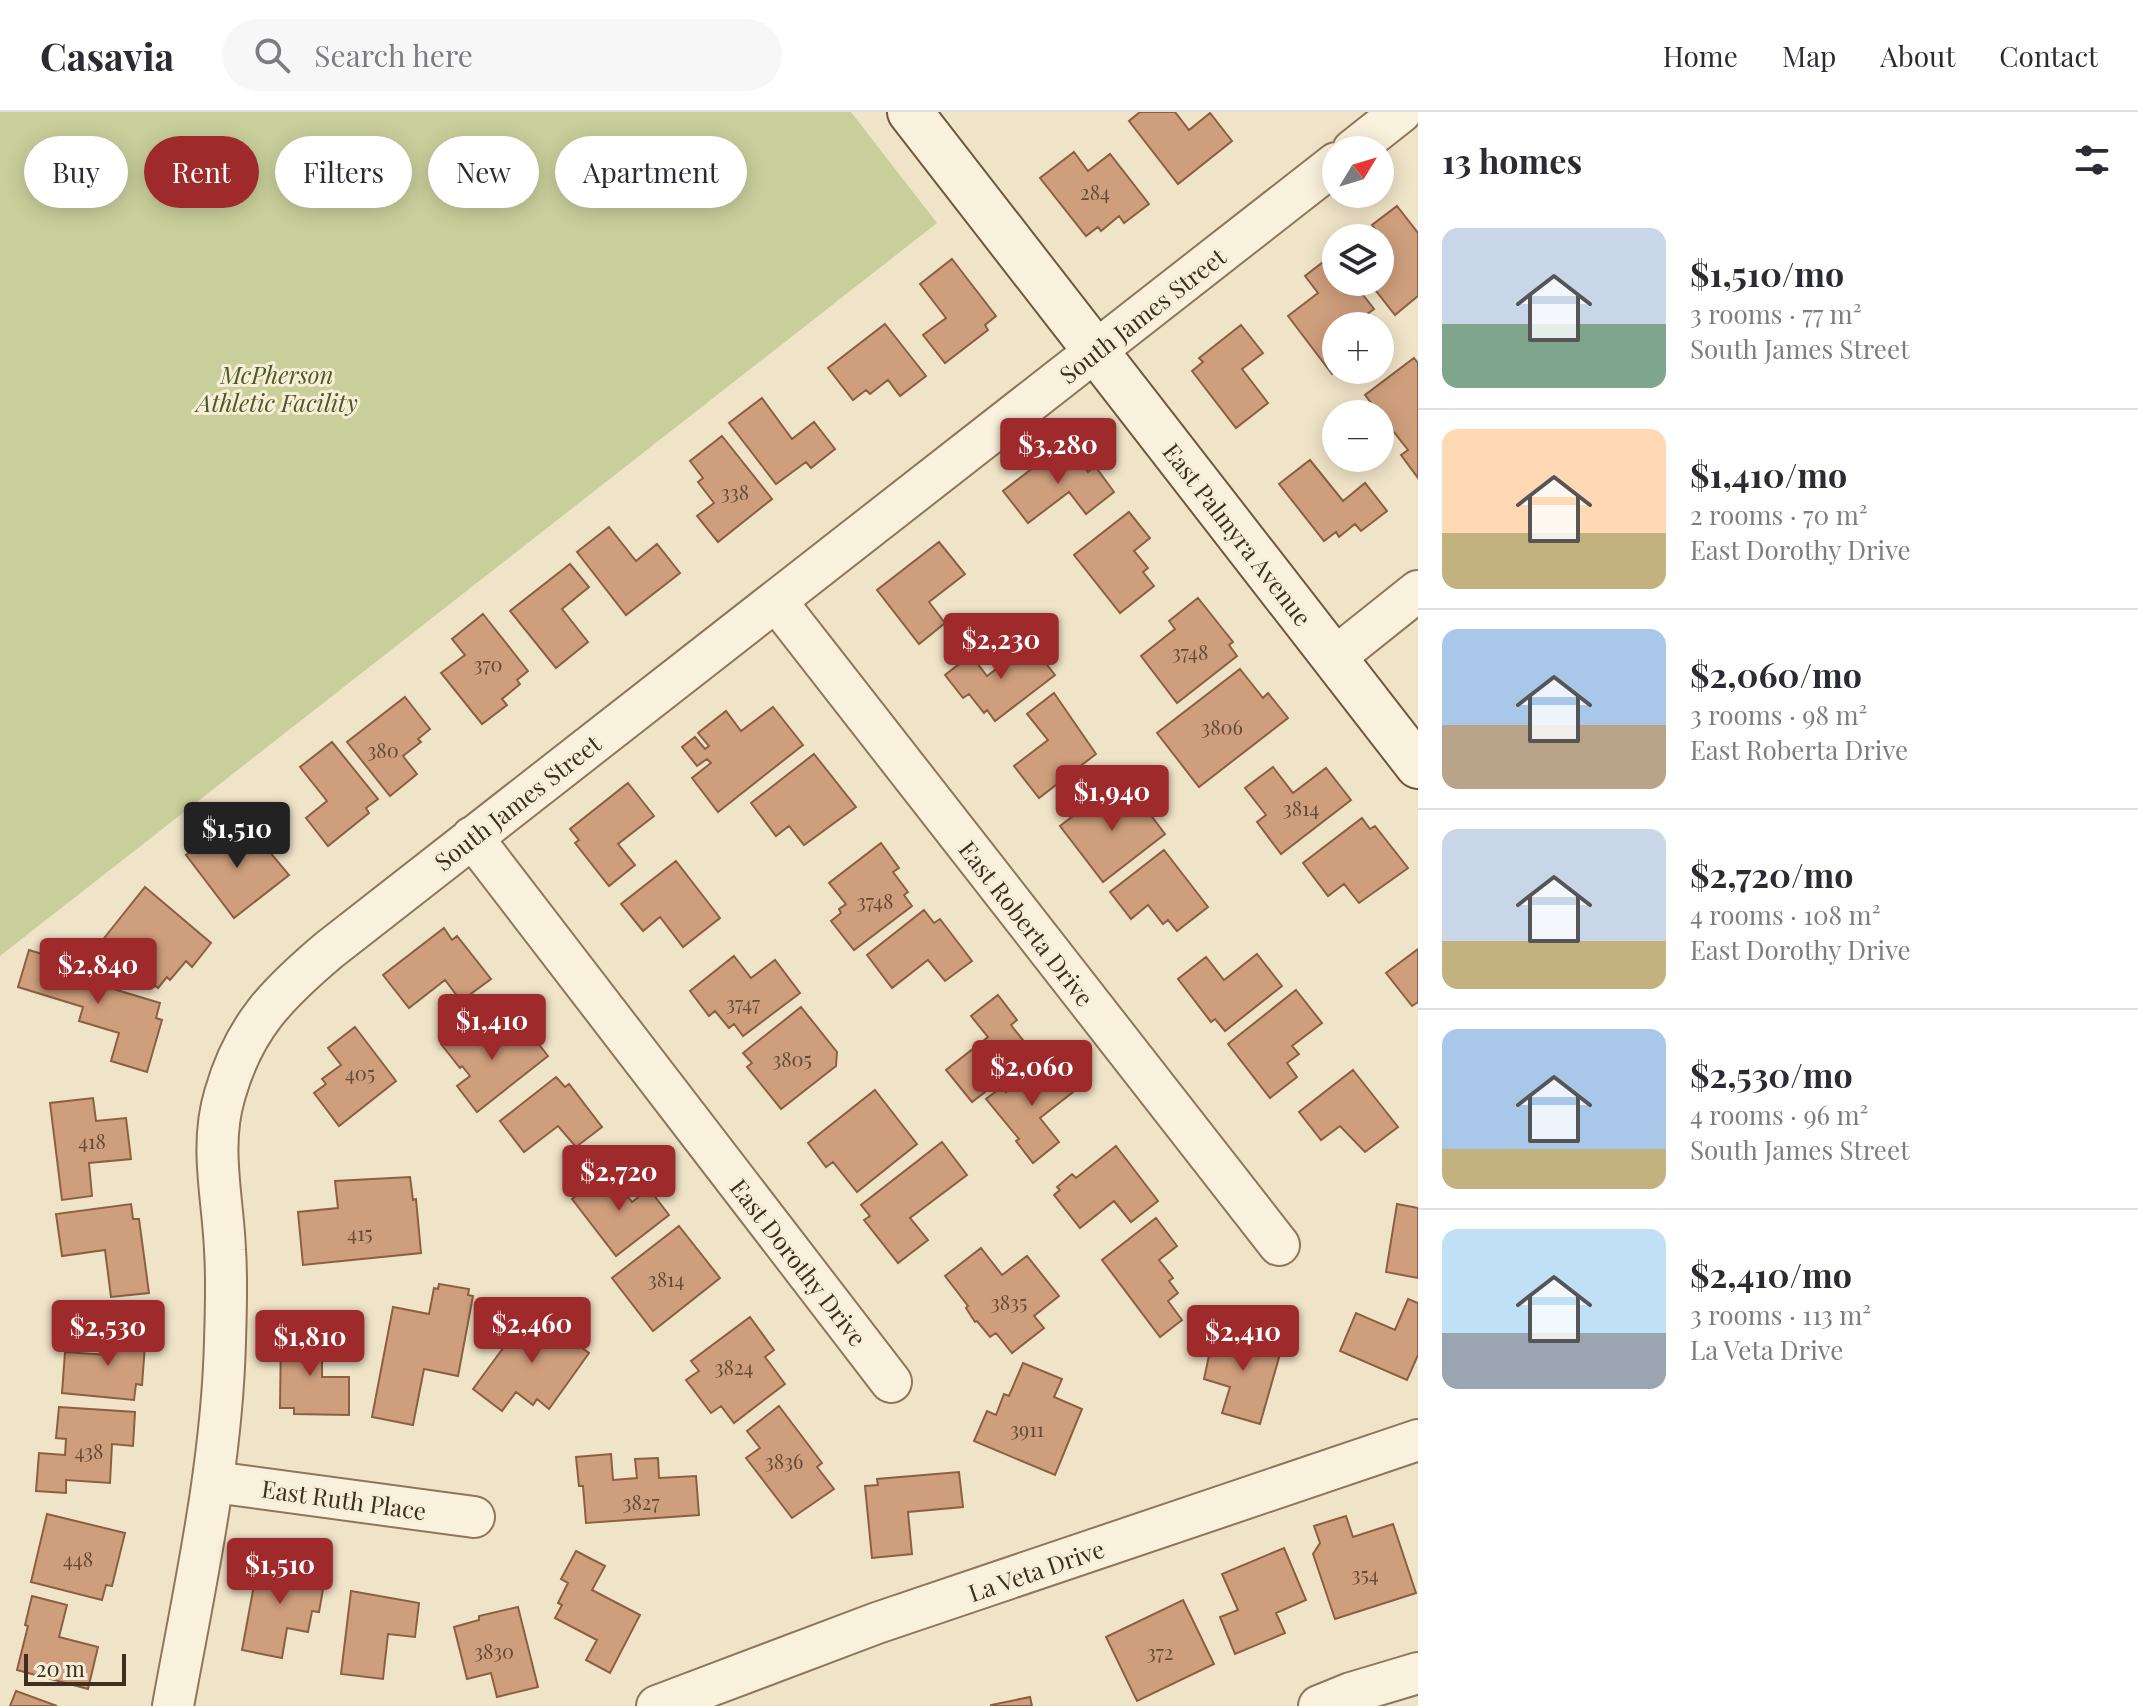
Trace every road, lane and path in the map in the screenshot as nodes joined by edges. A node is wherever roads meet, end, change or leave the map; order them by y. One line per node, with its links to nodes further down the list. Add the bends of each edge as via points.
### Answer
1 (910, 112): 5 (street, East Palmyra Avenue)
2 (1401, 112): 3 (street)
3 (1371, 136)
4 (1322, 174): 5 (street, South James Street)
5 (1096, 352): 7 (street, South James Street); 8 (street, East Palmyra Avenue)
6 (1418, 591): 8 (street)
7 (776, 601): 10 (street, South James Street); 11 (street, East Roberta Drive)
8 (1334, 658): 9 (street, East Palmyra Avenue)
9 (1418, 766)
10 (472, 837): 12 (street, East Dorothy Drive); 14 (street, South James Street, via 285,987 244,1041 224,1096 216,1156 225,1249 225,1341)
11 (1279, 1245)
12 (891, 1382)
13 (1418, 1440): 18 (street, La Veta Drive, via 877,1623)
14 (214, 1482): 15 (street, East Ruth Place); 17 (street, South James Street)
15 (474, 1517)
16 (1418, 1673): 19 (street)
17 (173, 1706)
18 (657, 1706)
19 (1319, 1706)

